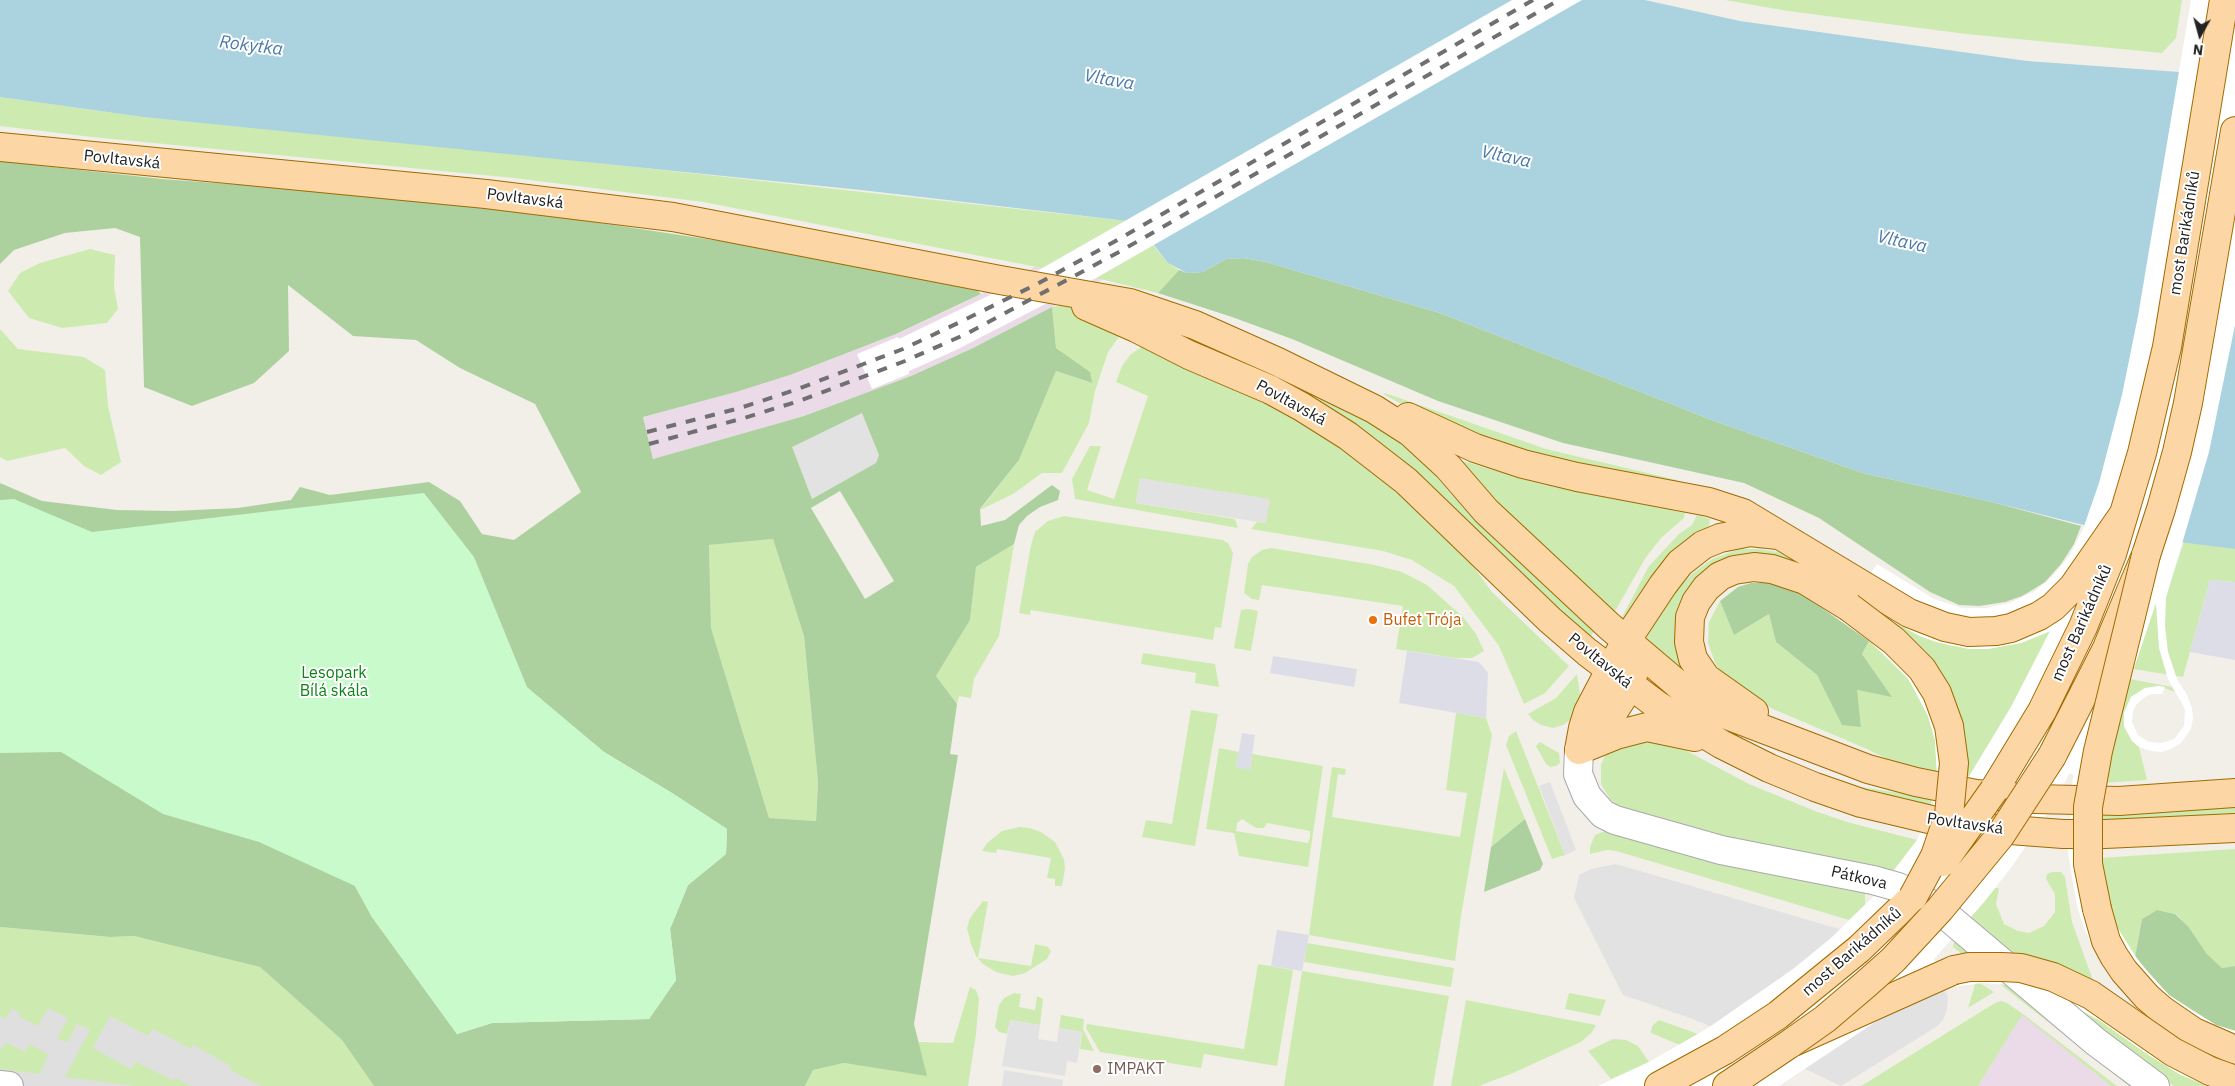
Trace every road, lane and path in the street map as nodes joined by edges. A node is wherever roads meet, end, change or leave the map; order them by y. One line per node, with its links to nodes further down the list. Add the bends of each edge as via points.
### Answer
1 (2224, 0): 6 (main road, most Barikádníků, via 2167,347 2144,445)
2 (2235, 131): 8 (main road, most Barikádníků, via 2188,403)
3 (0, 148): 4 (main road, Povltavská, via 486,194 673,217)
4 (1046, 288): 5 (main road, Povltavská, via 1130,302 1195,325); 11 (main road, Povltavská, via 1271,390 1348,436 1406,482 1550,620)
5 (1278, 362): 7 (main road, via 1367,396 1497,456 1578,477 1728,507); 10 (main road, Povltavská, via 1374,409 1410,432 1448,467 1486,511)
6 (2123, 515): 9 (main road, via 2063,599 2039,616 2011,628 1982,632 1945,627); 17 (main road, most Barikádníků, bridge, via 2097,593 2042,711 1994,790)
7 (1789, 538): 9 (main road); 10 (main road, via 1750,532 1703,545 1671,574)
8 (2146, 556): 18 (main road, most Barikádníků, bridge, via 2072,720 2000,836 1969,876 1893,960 1825,1019); 19 (main road, bridge, via 2093,774 2087,829 2090,878 2106,941 2135,985 2178,1022)
9 (1856, 596): 12 (main road, via 1772,569 1754,568 1734,570 1720,576 1706,588 1692,609 1688,625 1689,642 1693,659 1701,672 1714,685); 17 (main road, bridge, via 1922,670 1937,693 1949,726 1954,763 1949,815 1935,856)
10 (1626, 641): 11 (main road, via 1635,659 1635,668); 12 (main road, Povltavská, via 1687,692 1724,714)
11 (1620, 678): 13 (main road, Povltavská); 14 (main road, via 1605,725)
12 (1792, 740): 15 (main road, Povltavská, via 1868,769 1976,794 2035,799 2119,800)
13 (1721, 744): 14 (main road, via 1647,727); 16 (main road, Povltavská, via 1830,793 1949,824 2063,834 2164,833)
14 (1579, 750): 25 (street, Pátkova, via 1578,774 1587,796 1599,810 1615,820 1721,850 1873,880 1920,898 1942,912)
15 (2235, 793)
16 (2235, 828)
17 (1913, 897): 23 (main road, most Barikádníků, via 1859,949 1778,1015 1725,1050)
18 (1791, 1043): 20 (main road, bridge, via 1941,974 1969,966 2011,968 2036,972 2070,985 2109,1007 2174,1052); 24 (main road, most Barikádníků)
19 (2235, 1050)
20 (2235, 1080)
21 (0, 1085): 22 (street)
22 (9, 1086)
23 (1659, 1086)
24 (1727, 1086)
25 (2155, 1086)

